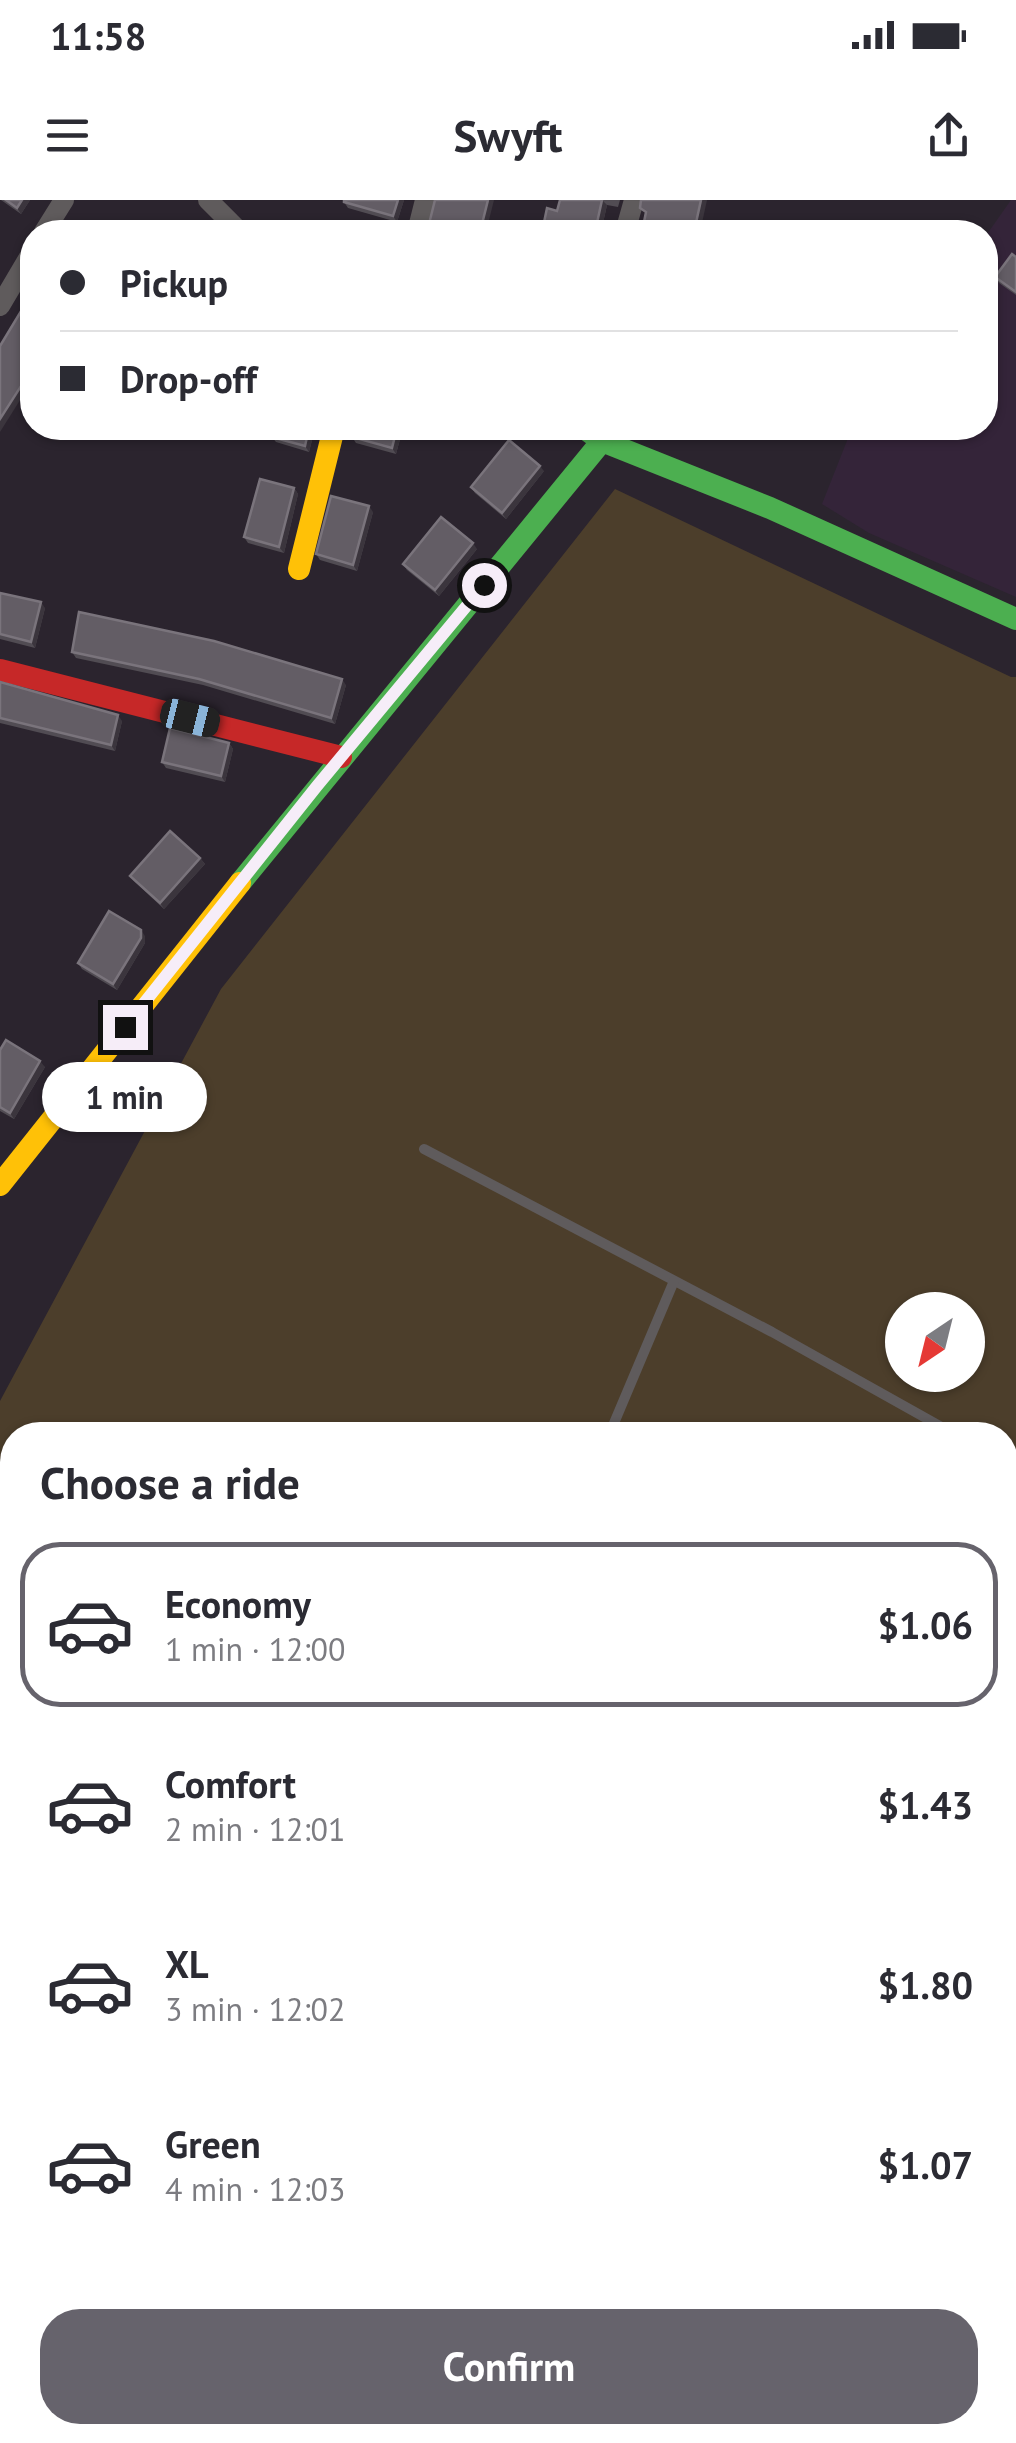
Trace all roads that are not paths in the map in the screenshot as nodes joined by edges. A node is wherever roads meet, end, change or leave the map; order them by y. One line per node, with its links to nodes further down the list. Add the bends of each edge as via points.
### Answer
1 (208, 200): 2 (street)
2 (228, 220)
3 (20, 272): 4 (street)
4 (0, 306)
5 (331, 440): 8 (street)
6 (588, 440): 11 (street)
7 (607, 440): 9 (street)
8 (299, 569)
9 (1016, 619)
10 (0, 670): 11 (street)
11 (341, 757): 13 (street)
12 (424, 1149): 14 (lane)
13 (2, 1179)
14 (674, 1281): 15 (lane); 16 (lane)
15 (614, 1422)
16 (932, 1422)

